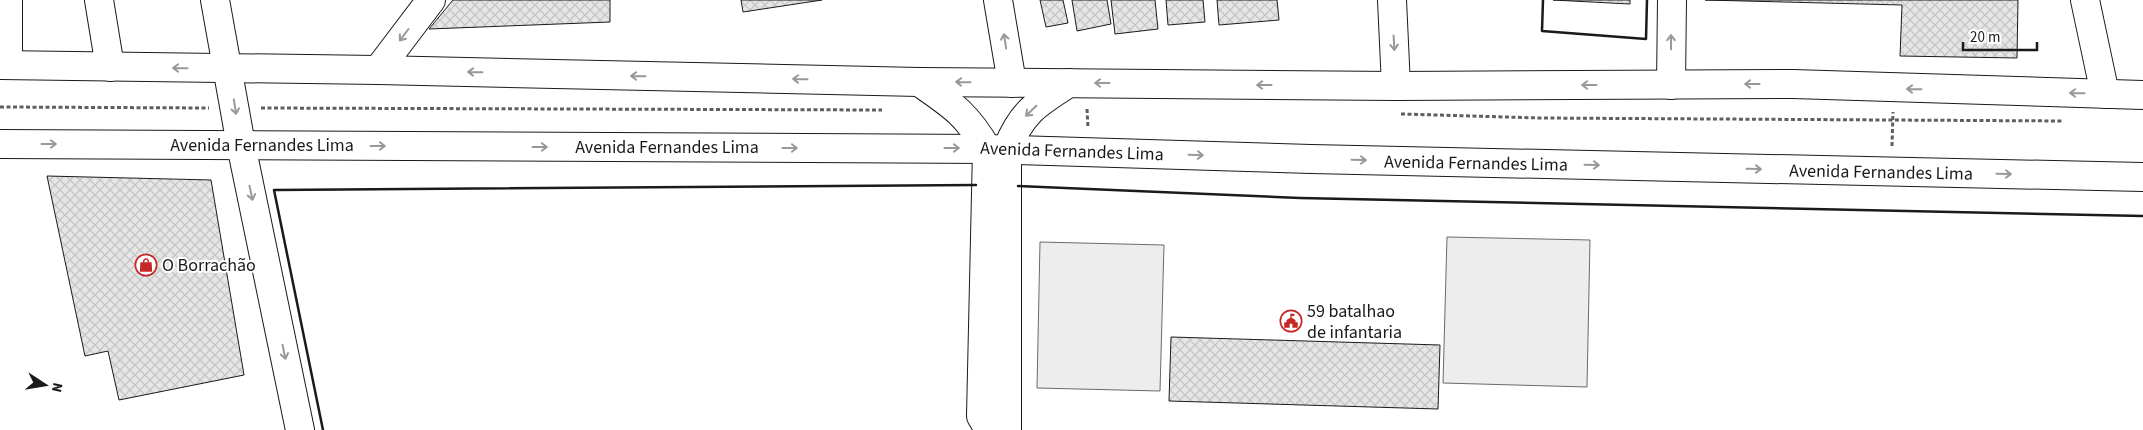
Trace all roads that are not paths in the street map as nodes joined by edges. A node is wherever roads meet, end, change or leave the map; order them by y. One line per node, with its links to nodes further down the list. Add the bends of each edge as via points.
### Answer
1 (8, 0): 9 (main road)
2 (99, 0): 10 (main road)
3 (215, 0): 11 (main road)
4 (431, 0): 12 (main road, one-way to 12)
5 (998, 0): 14 (main road, one-way to 5)
6 (1392, 0): 17 (main road, one-way to 17)
7 (1672, 0): 16 (main road, one-way to 7)
8 (2085, 0): 18 (main road)
9 (4, 65): 10 (main road)
10 (110, 67): 11 (main road, one-way to 10)
11 (229, 68): 12 (main road); 21 (main road, one-way to 21)
12 (378, 70): 13 (main road, one-way to 12)
13 (919, 82): 14 (main road, one-way to 13); 22 (main road, via 962,112)
14 (1012, 83): 15 (main road)
15 (1078, 83): 17 (main road, one-way to 15); 22 (main road, one-way to 22, via 1032,109)
16 (1671, 84): 17 (main road, one-way to 17); 18 (main road, one-way to 16, via 1794,84)
17 (1396, 86)
18 (2105, 94): 19 (main road)
19 (2143, 95)
20 (0, 144): 21 (main road, Avenida Fernandes Lima, one-way to 21)
21 (241, 145): 22 (main road, Avenida Fernandes Lima, one-way to 22); 24 (main road, one-way to 24)
22 (997, 149): 23 (main road, Avenida Fernandes Lima, one-way to 23); 25 (main road, via 982,416); 26 (main road)
23 (2143, 177)
24 (300, 430)
25 (989, 430)
26 (1007, 430)

